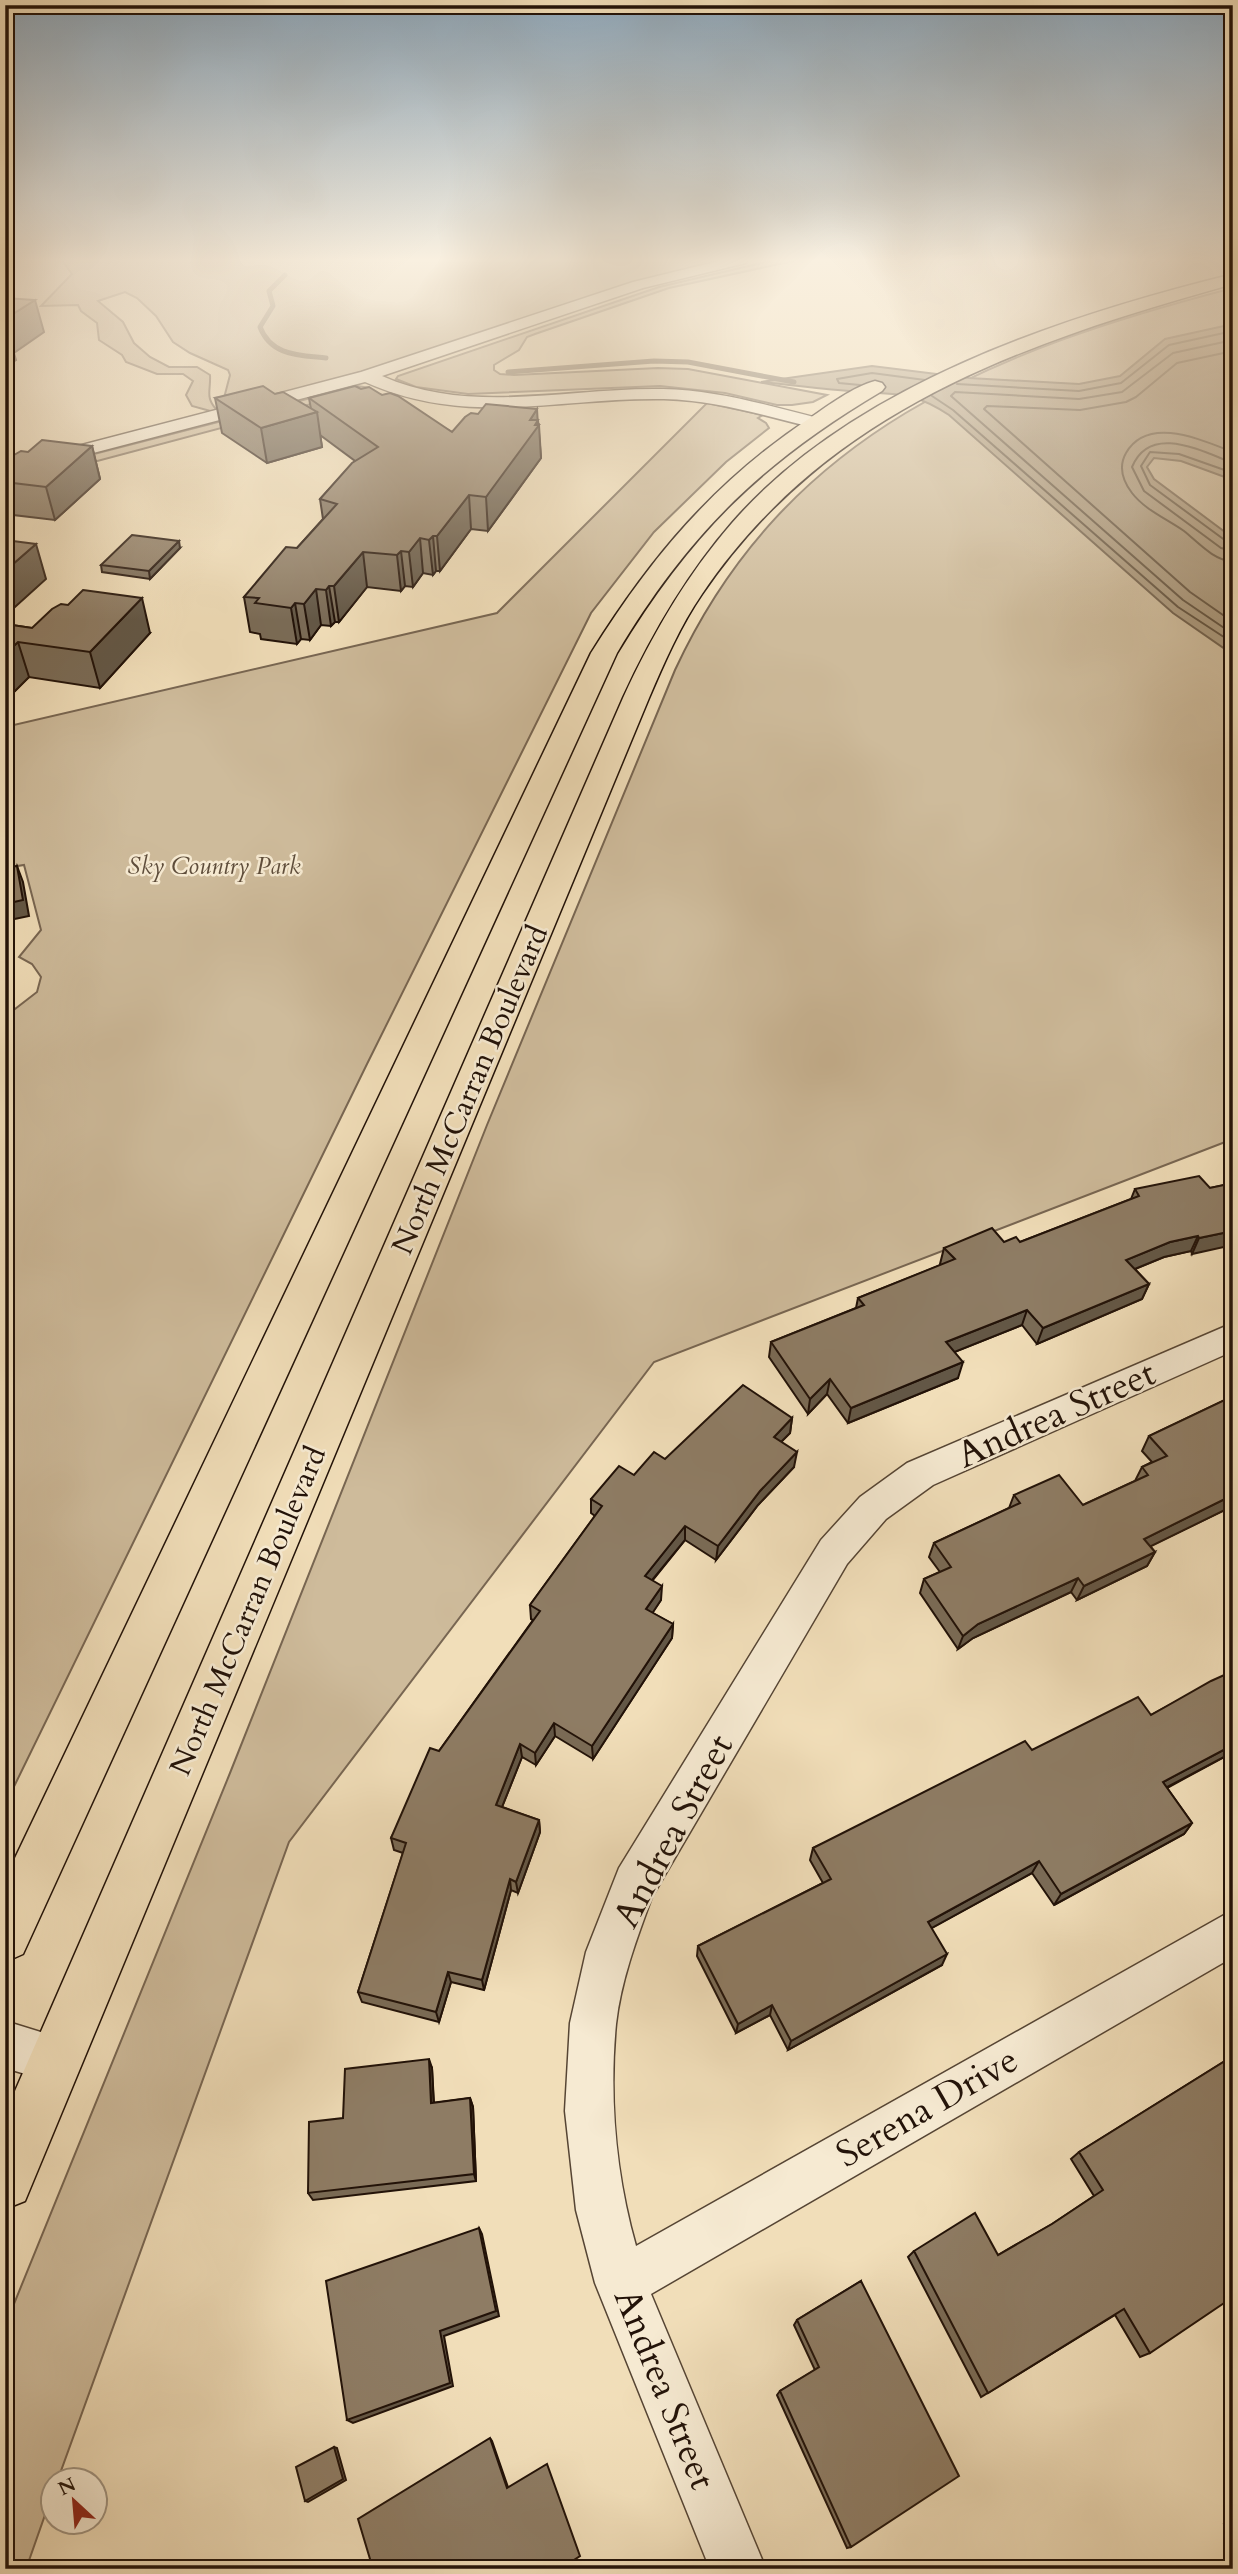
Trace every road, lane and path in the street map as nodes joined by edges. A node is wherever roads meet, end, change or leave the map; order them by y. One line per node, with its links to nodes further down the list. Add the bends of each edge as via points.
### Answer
1 (352, 380): 6 (street)
2 (375, 380): 5 (street, via 413,395 461,401 693,396)
3 (888, 380): 5 (main road, North McCarran Boulevard)
4 (941, 380): 5 (main road, North McCarran Boulevard)
5 (834, 428): 9 (main road, North McCarran Boulevard, via 770,454 696,524 658,567 604,653); 10 (main road, North McCarran Boulevard, via 737,532 691,591 652,663)
6 (5, 471)
7 (1233, 1336): 12 (street, Andrea Street, via 920,1474 873,1508 834,1552 635,1884 609,1952 593,2023 589,2111 601,2210)
8 (1233, 1932): 12 (street, Serena Drive)
9 (5, 1936)
10 (31, 2052): 11 (main road, North McCarran Boulevard)
11 (5, 2181)
12 (621, 2283): 13 (street, Andrea Street)
13 (738, 2569)

